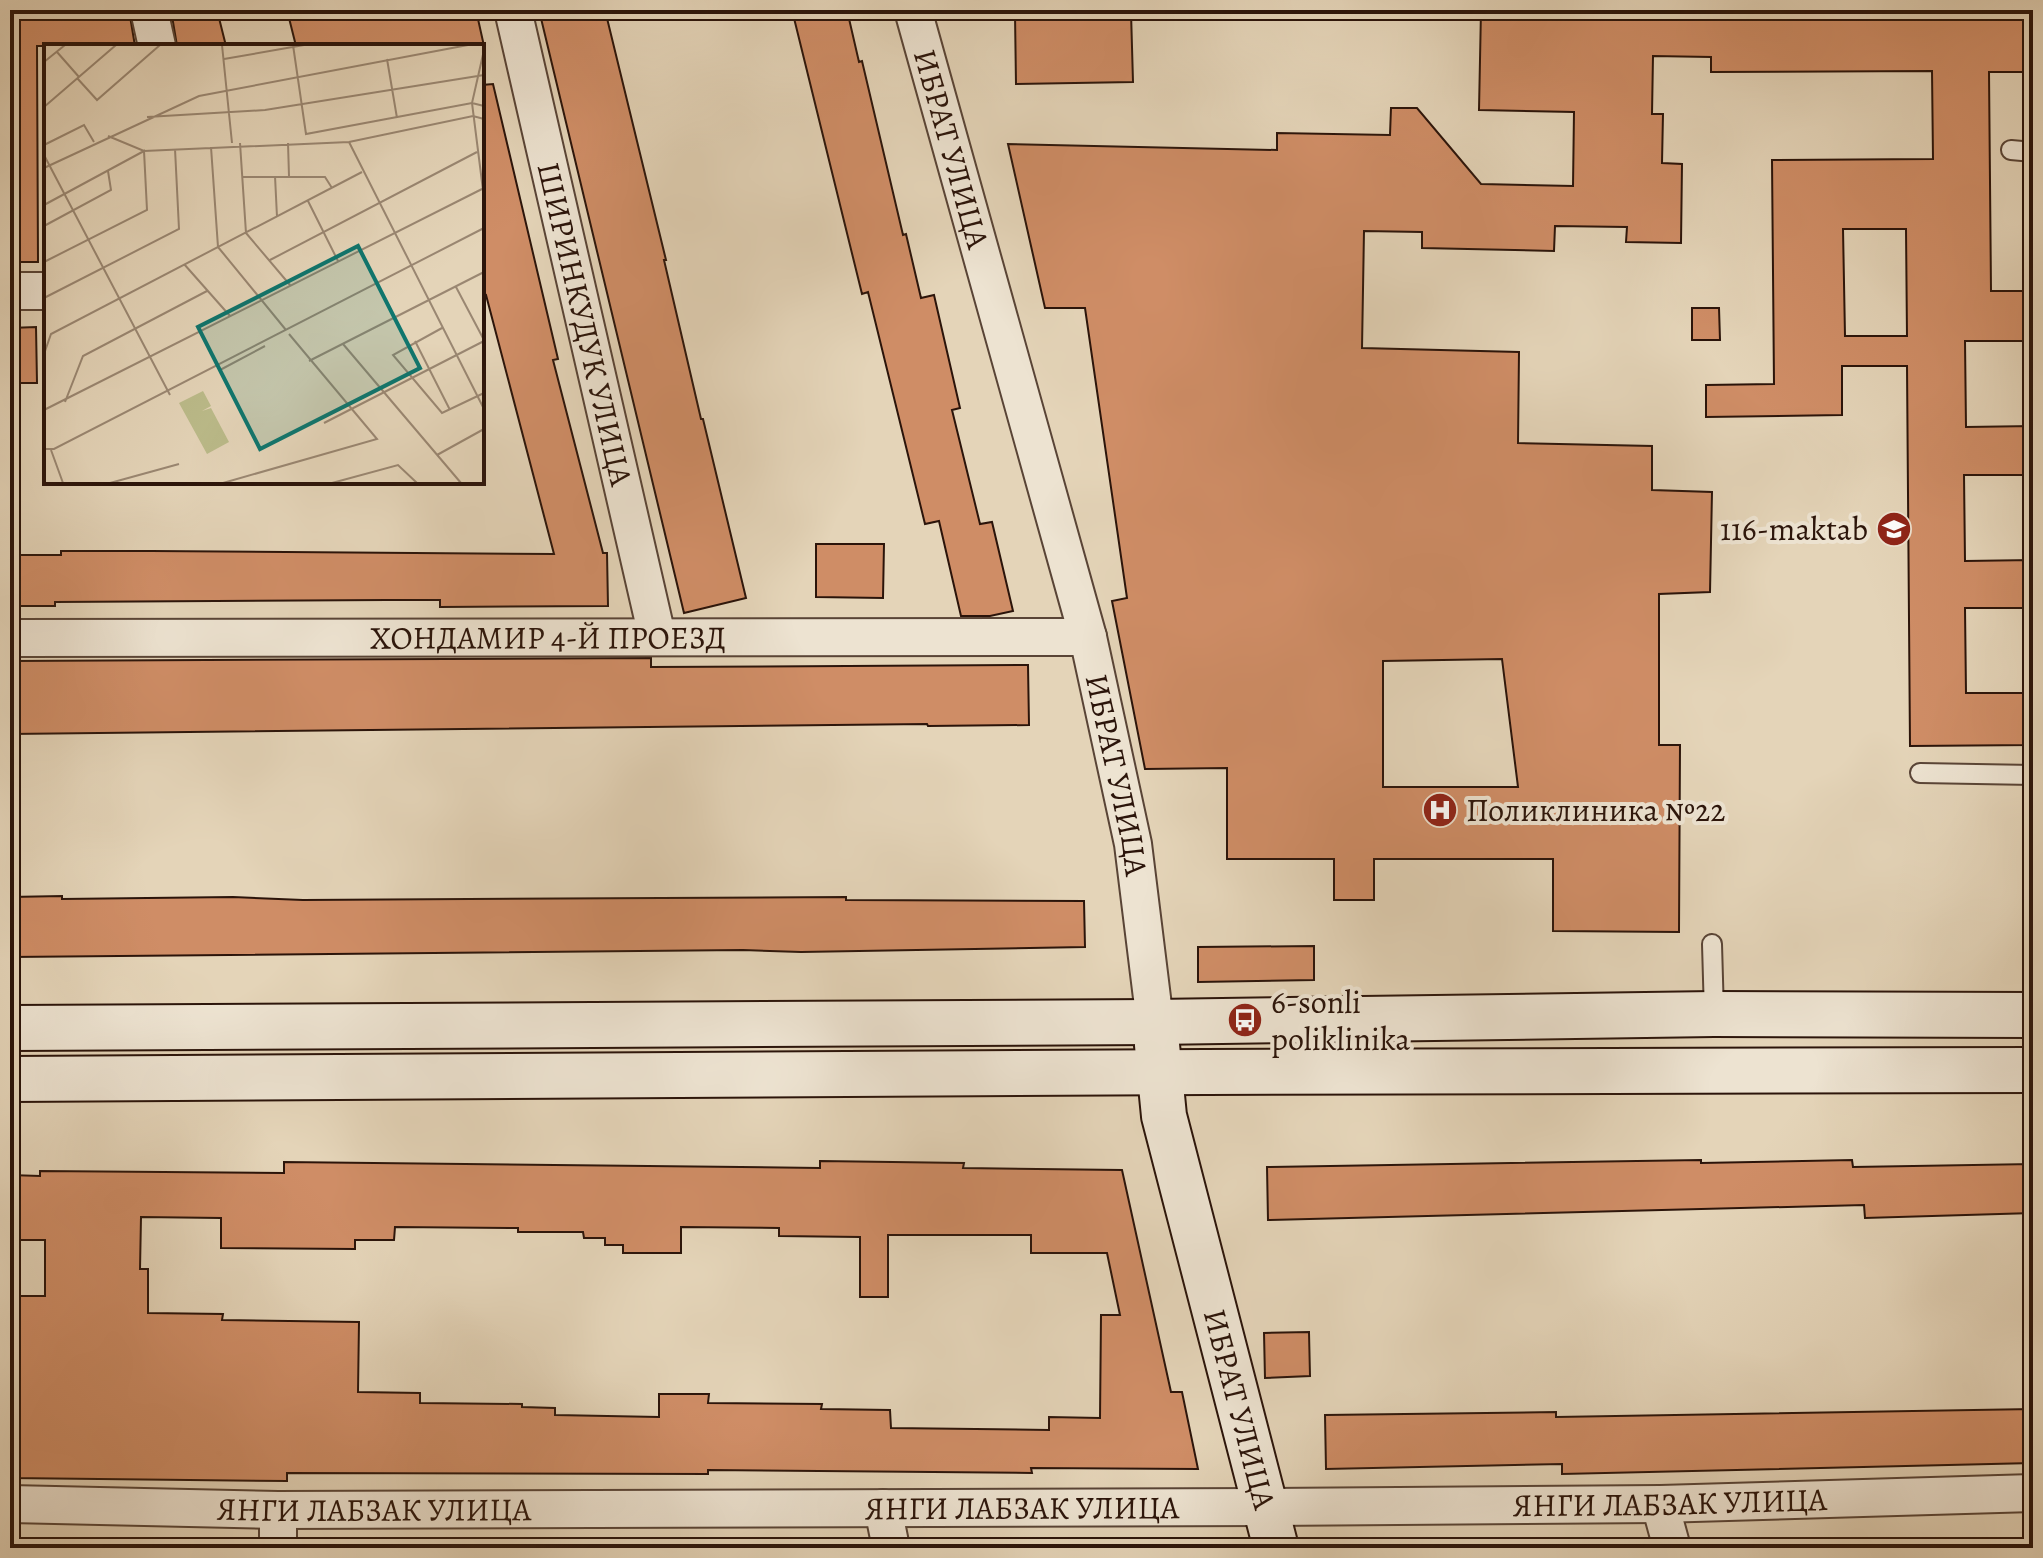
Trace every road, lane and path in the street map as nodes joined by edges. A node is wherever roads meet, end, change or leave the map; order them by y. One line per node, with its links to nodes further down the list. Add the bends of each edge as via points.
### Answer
1 (149, 10): 4 (street)
2 (513, 10): 9 (street, ШИРИНКУДУК УЛИЦА)
3 (913, 10): 10 (street, ИБРАТ УЛИЦА)
4 (157, 44)
5 (2011, 150): 6 (lane)
6 (2033, 152)
7 (10, 291): 8 (street)
8 (44, 291)
9 (657, 636): 10 (street, ХОНДАМИР 4-Й ПРОЕЗД); 11 (street, ХОНДАМИР 4-Й ПРОЕЗД)
10 (1088, 637): 17 (street, ИБРАТ УЛИЦА, via 1133,844)
11 (10, 638)
12 (1920, 773): 13 (lane)
13 (2033, 775)
14 (1712, 944): 15 (lane)
15 (1714, 1014): 16 (main road); 17 (main road)
16 (2033, 1015)
17 (1155, 1022): 18 (main road); 20 (main road, ИБРАТ УЛИЦА)
18 (10, 1028)
19 (2033, 1070): 20 (main road)
20 (1160, 1072): 21 (main road); 27 (main road, ИБРАТ УЛИЦА, via 1164,1116)
21 (10, 1079)
22 (2033, 1493): 24 (street, ЯНГИ ЛАБЗАК УЛИЦА)
23 (10, 1504): 26 (street, ЯНГИ ЛАБЗАК УЛИЦА)
24 (1660, 1504): 27 (street, ЯНГИ ЛАБЗАК УЛИЦА); 30 (street)
25 (883, 1508): 26 (street, ЯНГИ ЛАБЗАК УЛИЦА); 27 (street, ЯНГИ ЛАБЗАК УЛИЦА); 29 (street)
26 (278, 1510): 28 (street)
27 (1272, 1528)
28 (278, 1548)
29 (891, 1548)
30 (1672, 1548)

